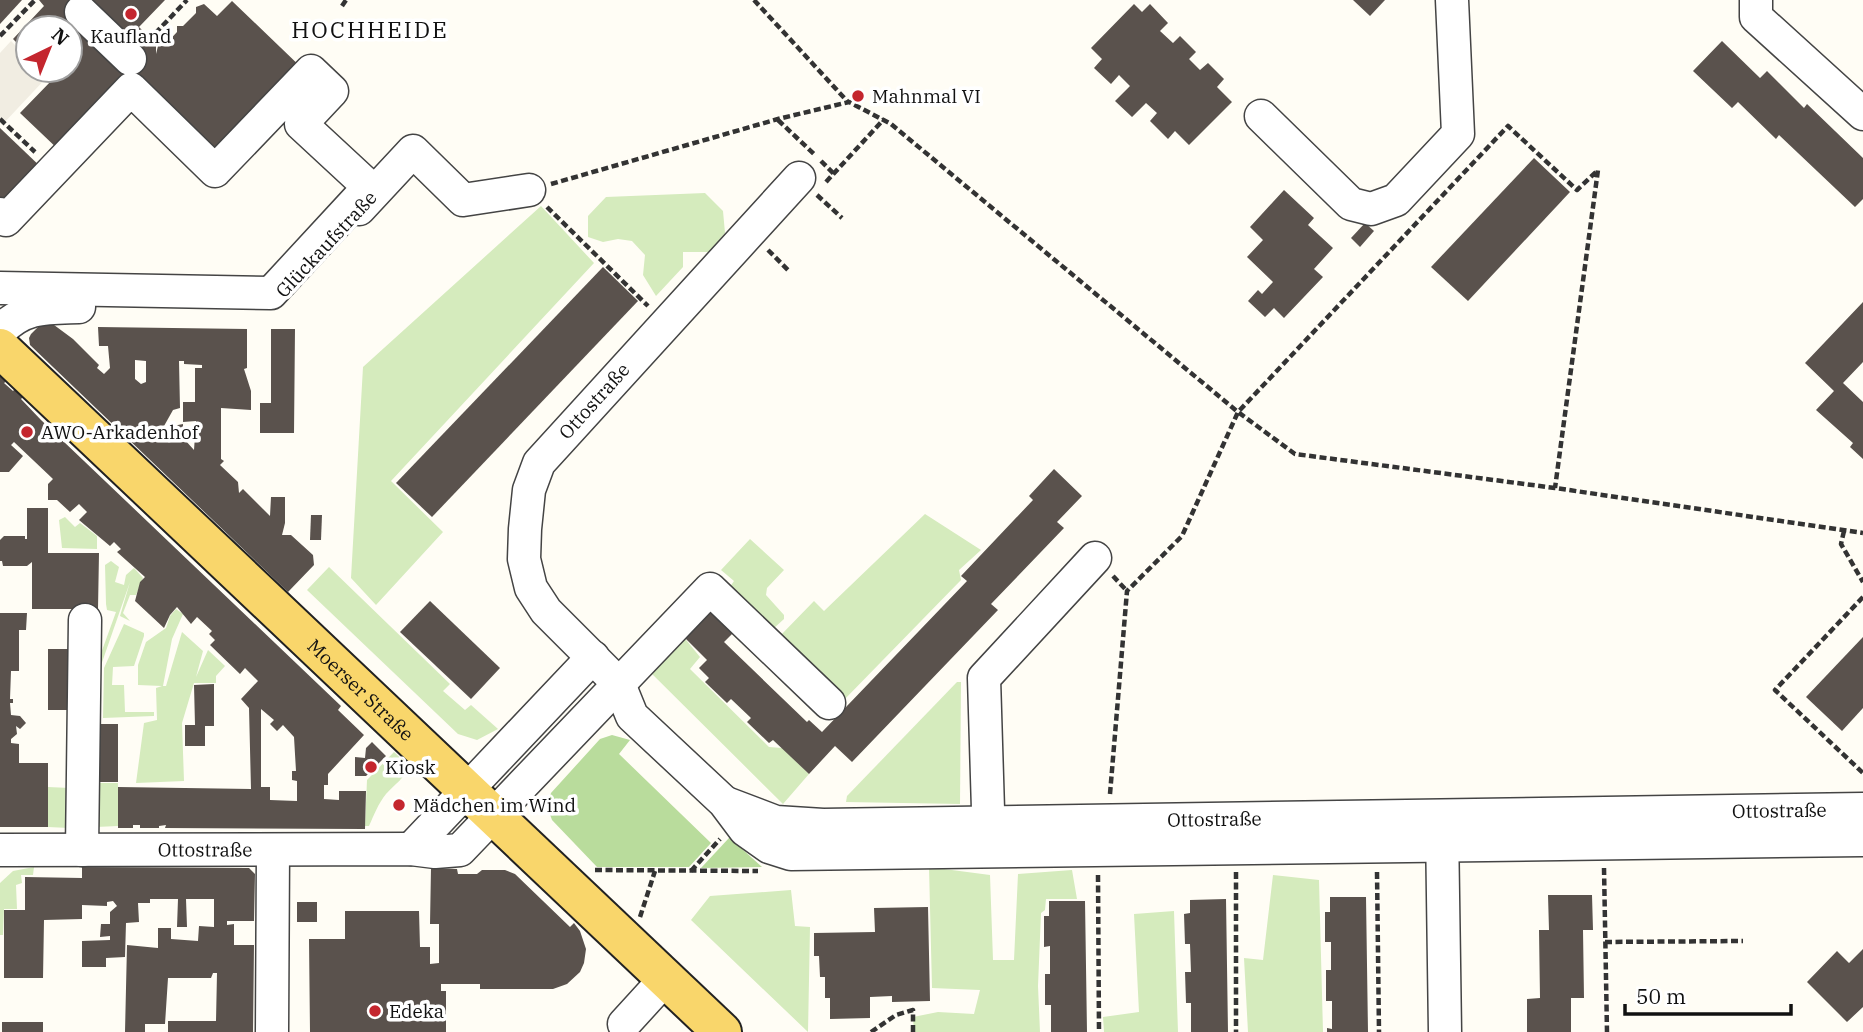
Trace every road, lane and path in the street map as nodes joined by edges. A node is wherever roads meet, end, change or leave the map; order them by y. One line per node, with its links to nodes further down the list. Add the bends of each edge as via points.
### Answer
1 (35, 0): 9 (path)
2 (187, 0): 10 (path)
3 (346, 0): 7 (path)
4 (754, 0): 11 (path)
5 (1452, 0): 13 (street, via 1458,134 1396,200 1371,209 1351,204)
6 (1756, 0): 12 (street, via 1756,17)
7 (342, 6)
8 (81, 12): 10 (street)
9 (0, 36)
10 (130, 59)
11 (849, 102): 15 (path); 16 (path)
12 (1863, 114)
13 (1261, 116)
14 (0, 118): 17 (path)
15 (778, 119): 18 (path); 20 (path)
16 (884, 119): 18 (path); 28 (path)
17 (54, 170): 21 (street, via 6,220); 24 (street, via 131,89 215,171 311,71 332,91 301,124 369,187 271,293)
18 (834, 174): 19 (path)
19 (807, 185): 22 (path); 25 (street, Ottostraße)
20 (529, 190): 24 (street, Glückaufstraße, via 463,200 413,151 272,303); 25 (path)
21 (0, 214)
22 (842, 218)
23 (0, 288): 24 (street)
24 (46, 298): 26 (street, via 14,316)
25 (665, 323): 36 (street, Ottostraße, via 555,443 529,490 524,559 531,588 546,611)
26 (0, 331)
27 (0, 348): 40 (main road, Moerser Straße)
28 (1238, 412): 29 (path, via 1295,454); 29 (path, via 1508,126 1577,190 1598,170); 43 (path, via 1182,536 1127,591)
29 (1555, 488): 30 (path)
30 (1844, 531): 31 (path); 33 (path, via 1840,544)
31 (1863, 533)
32 (1095, 558): 44 (street, via 984,678)
33 (1863, 582)
34 (1863, 597): 39 (path, via 1776,690)
35 (85, 620): 50 (street)
36 (593, 657): 37 (street, Ottostraße); 40 (street, Ottostraße)
37 (619, 684): 38 (street, via 710,589); 40 (street, Ottostraße); 44 (street, Ottostraße, via 632,716 724,802 776,822)
38 (829, 702)
39 (1863, 773)
40 (481, 804): 51 (street, Ottostraße, via 411,849); 58 (main road, Moerser Straße)
41 (1863, 809): 42 (street, Ottostraße)
42 (1442, 831): 43 (street, Ottostraße); 46 (street, Ottostraße); 47 (street, Ottostraße); 67 (street)
43 (1103, 836): 44 (street, Ottostraße); 48 (street, Ottostraße); 64 (path)
44 (989, 837)
45 (1863, 840): 46 (street, Ottostraße)
46 (1604, 844): 57 (path)
47 (1377, 847): 48 (street, Ottostraße); 66 (path)
48 (1236, 849): 65 (path)
49 (0, 850): 50 (street, Ottostraße)
50 (82, 850): 51 (street, Ottostraße)
51 (272, 850): 60 (street)
52 (587, 870): 53 (path)
53 (655, 871): 54 (path); 55 (path)
54 (763, 871)
55 (639, 920)
56 (1743, 941): 57 (path)
57 (1605, 942): 68 (path)
58 (666, 978): 59 (street); 61 (main road, Moerser Straße)
59 (624, 1024)
60 (272, 1032)
61 (722, 1032)
62 (872, 1032): 63 (path, via 896,1015 913,1010)
63 (913, 1032)
64 (1099, 1032)
65 (1236, 1032)
66 (1379, 1032)
67 (1445, 1032)
68 (1607, 1032)

